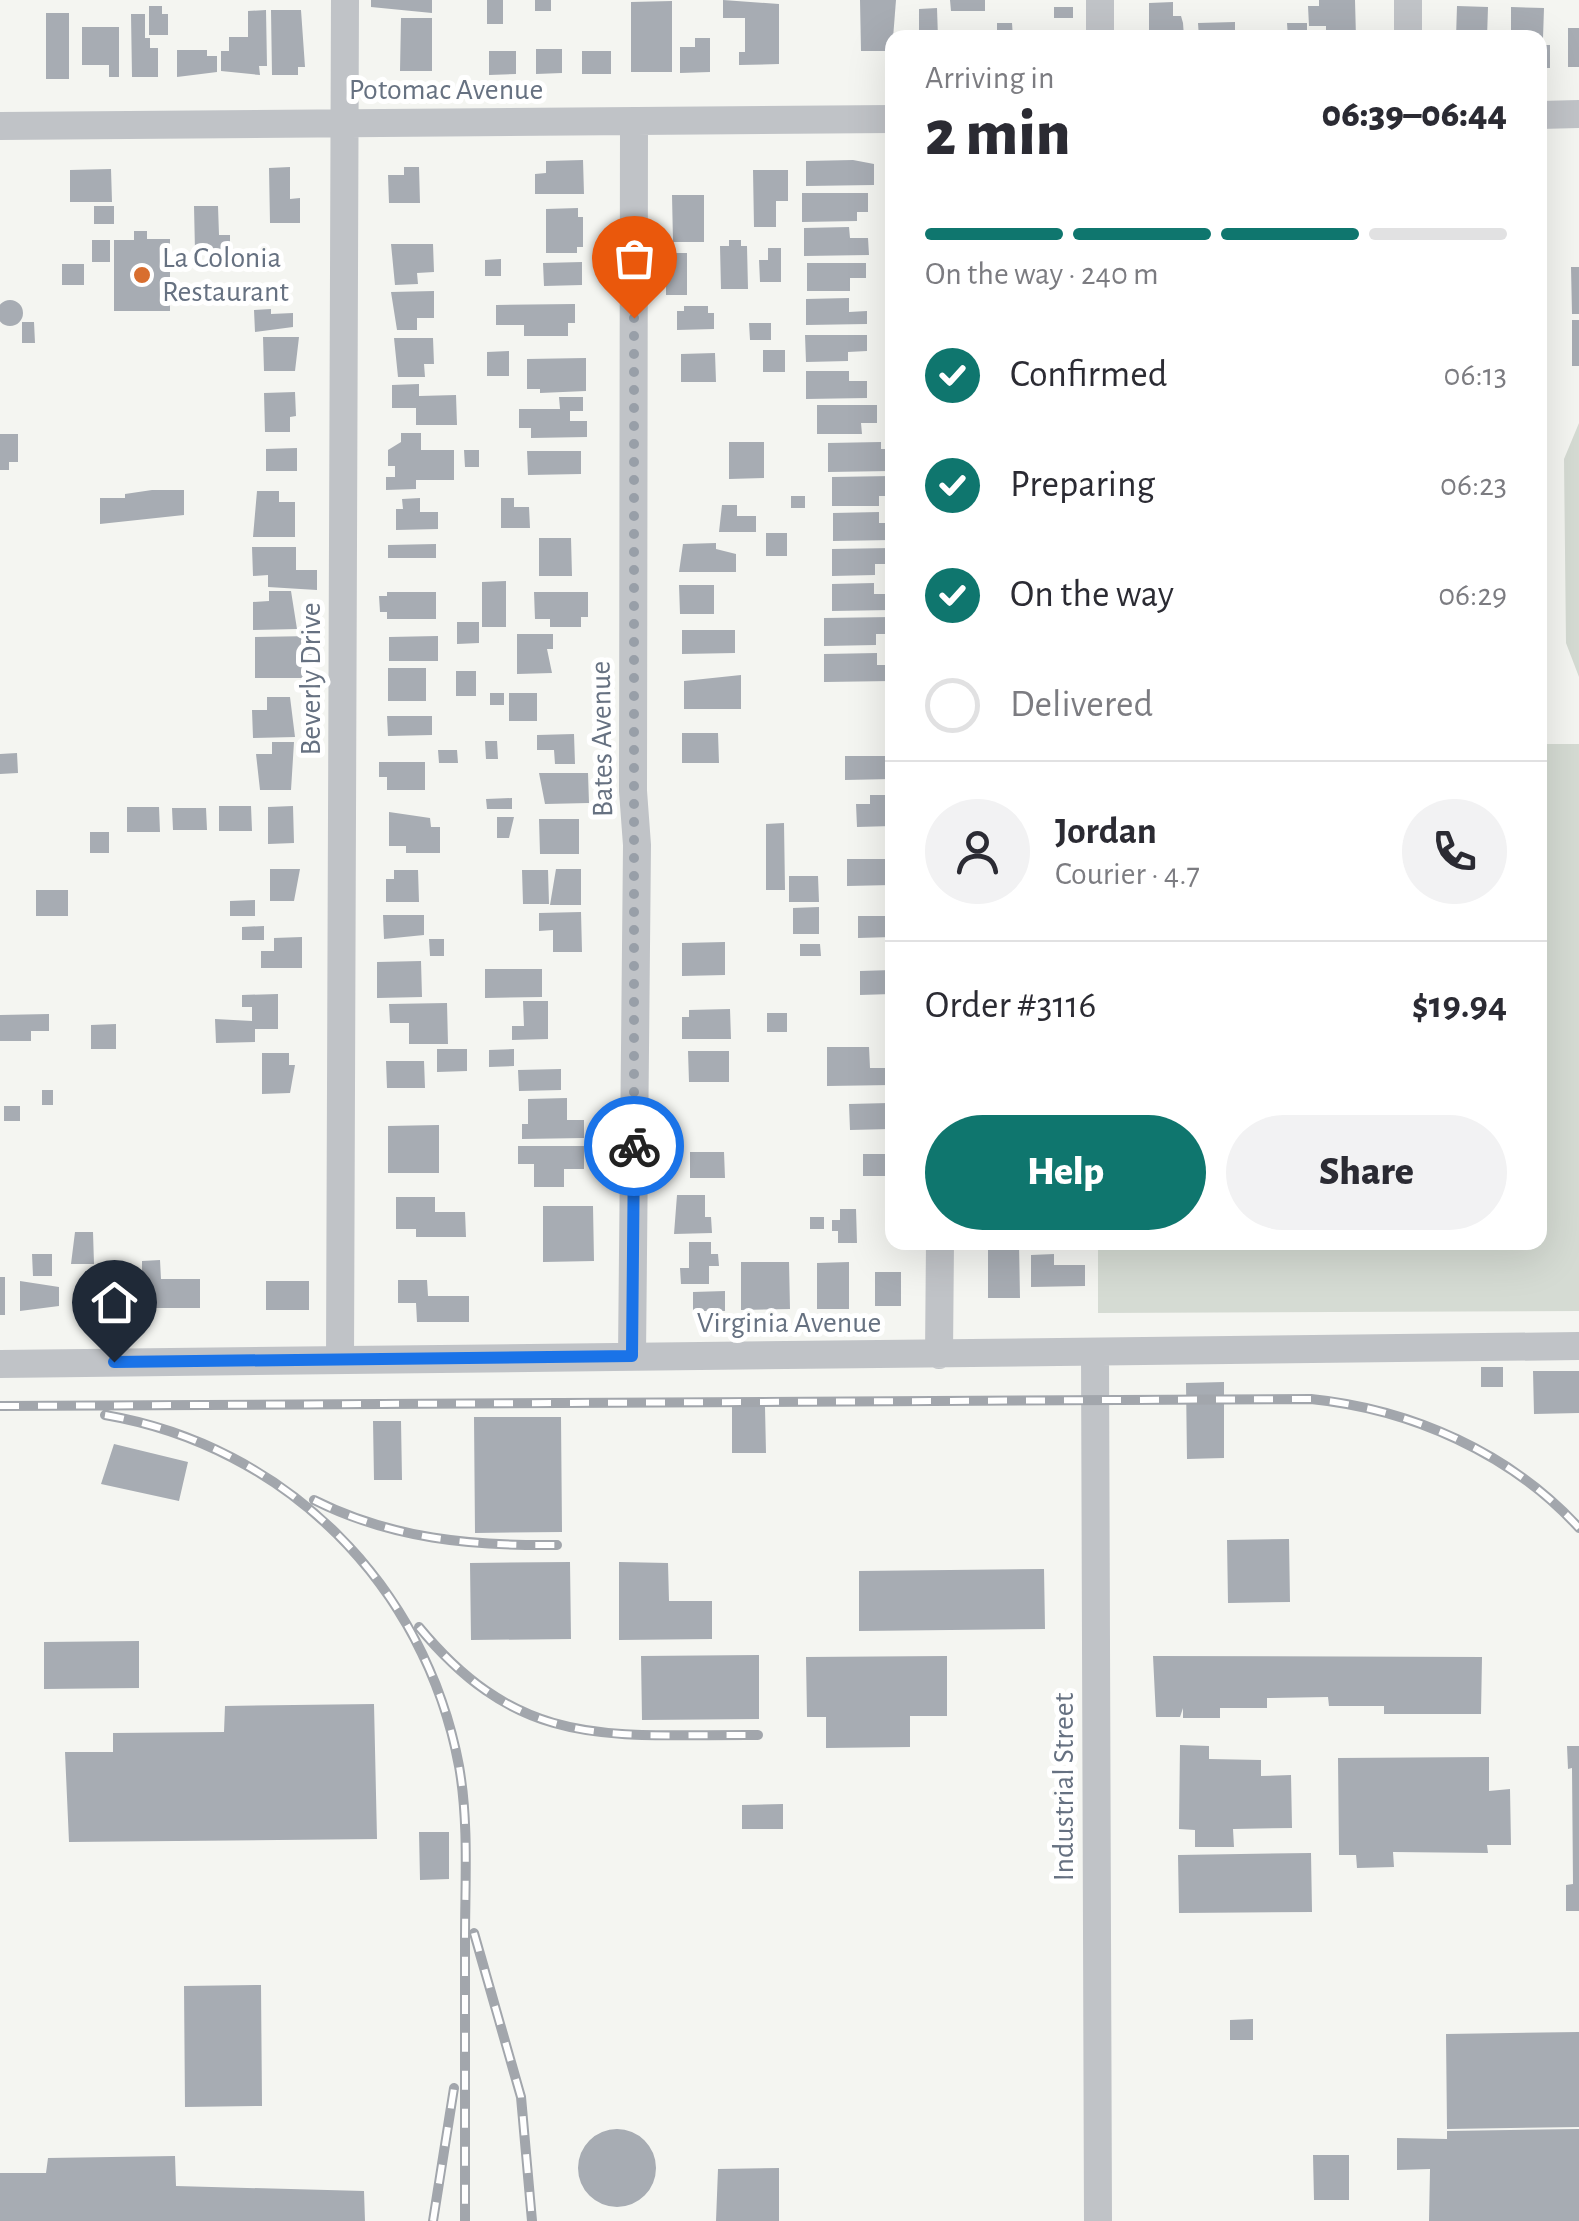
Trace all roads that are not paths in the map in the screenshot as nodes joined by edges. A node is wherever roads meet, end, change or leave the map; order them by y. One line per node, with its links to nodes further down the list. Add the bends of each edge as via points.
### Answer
1 (345, 0): 10 (street, Beverly Drive)
2 (1100, 0): 4 (street)
3 (1408, 0): 5 (street)
4 (1100, 30)
5 (1408, 30)
6 (1579, 114): 7 (street)
7 (1547, 115)
8 (885, 119): 9 (street, Potomac Avenue)
9 (634, 121): 10 (street, Potomac Avenue); 16 (street, Bates Avenue)
10 (345, 123): 11 (street, Potomac Avenue); 17 (street, Beverly Drive)
11 (0, 126)
12 (940, 1250): 15 (street)
13 (1579, 1346): 14 (street, Virginia Avenue)
14 (1095, 1354): 15 (street, Virginia Avenue); 19 (street, Industrial Street)
15 (939, 1355): 16 (street, Virginia Avenue)
16 (632, 1356): 17 (street, Virginia Avenue)
17 (340, 1360): 18 (street, Virginia Avenue)
18 (0, 1364)
19 (1098, 2221)

